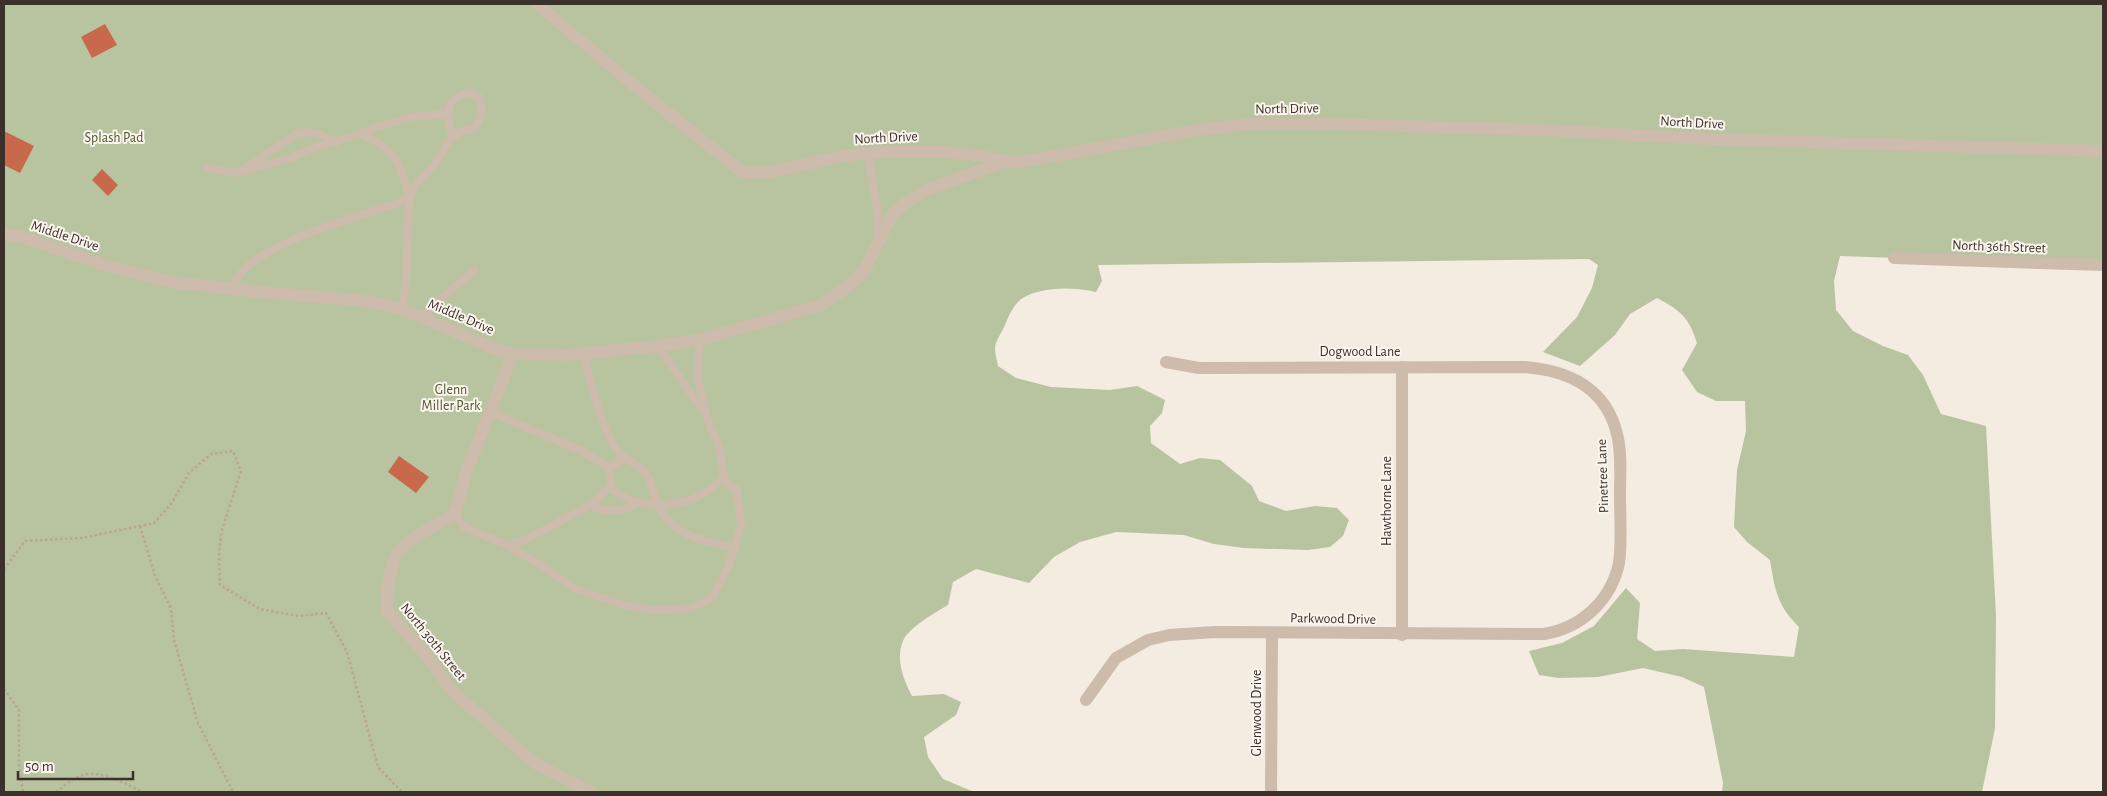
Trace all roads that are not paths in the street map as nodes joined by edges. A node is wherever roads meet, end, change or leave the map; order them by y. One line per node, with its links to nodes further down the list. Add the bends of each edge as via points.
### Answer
1 (537, 4): 7 (street, North Drive, via 734,166 748,174 762,174 819,159)
2 (446, 114): 3 (lane, via 411,116); 4 (lane); 4 (lane, via 449,103 470,92 479,97 483,108 474,129)
3 (360, 134): 5 (lane); 11 (lane, via 382,144 392,154 401,166)
4 (452, 137): 11 (lane, via 434,165 416,184)
5 (336, 142): 10 (lane); 10 (lane, via 308,131 298,133)
6 (2103, 151): 8 (street, North Drive, via 1532,130 1259,124 1198,130 1020,162)
7 (868, 153): 8 (street, North Drive, via 904,150 967,154); 13 (lane, via 877,208)
8 (1004, 162): 13 (street, Middle Drive, via 926,190 892,214)
9 (206, 168): 10 (lane)
10 (238, 173)
11 (409, 199): 17 (lane, via 280,247 248,266); 18 (lane)
12 (4, 234): 17 (street, Middle Drive, via 171,282)
13 (878, 242): 20 (street, Middle Drive, via 864,271 821,305)
14 (1894, 258): 15 (street, North 36th Street)
15 (2103, 265)
16 (474, 270): 19 (lane)
17 (229, 288): 18 (street, Middle Drive, via 356,300)
18 (402, 310): 19 (street, Middle Drive)
19 (421, 317): 22 (street, Middle Drive)
20 (699, 340): 21 (street, Middle Drive); 28 (lane, via 698,379)
21 (658, 346): 23 (street, Middle Drive); 28 (lane)
22 (513, 354): 23 (street, Middle Drive); 27 (street)
23 (584, 354): 29 (lane, via 592,389 610,437)
24 (1166, 362): 25 (street, Dogwood Lane, via 1199,368)
25 (1402, 367): 26 (street, Dogwood Lane, via 1523,367); 41 (street, Hawthorne Lane)
26 (1555, 371): 39 (street, Pinetree Lane, via 1586,386 1596,395 1608,412 1618,438 1619,562 1614,579)
27 (490, 412): 30 (lane, via 582,451); 36 (street, via 465,475)
28 (707, 418): 31 (lane, via 720,449)
29 (626, 458): 30 (lane); 35 (lane, via 644,471)
30 (609, 467): 32 (lane)
31 (724, 477): 35 (lane, via 694,498); 38 (lane, via 724,481 737,490 741,526)
32 (611, 486): 33 (lane, via 621,497); 34 (lane)
33 (638, 502): 34 (lane, via 622,510 597,509); 35 (lane)
34 (590, 505): 37 (lane, via 527,539)
35 (660, 506): 38 (lane, via 674,528 704,542)
36 (455, 514): 37 (lane, via 464,527); 43 (street, North 30th Street, via 422,533 398,553 388,584 387,611 427,656 452,691 536,764)
37 (507, 546): 38 (lane, via 576,589 627,606 659,610 691,608 712,598)
38 (734, 548)
39 (1598, 606): 41 (street, Parkwood Drive, via 1585,618 1544,634)
40 (1272, 633): 41 (street, Parkwood Drive); 42 (street, Parkwood Drive, via 1169,635 1148,640 1116,658); 44 (street, Glenwood Drive)
41 (1402, 635)
42 (1086, 700)
43 (591, 792)
44 (1271, 792)

